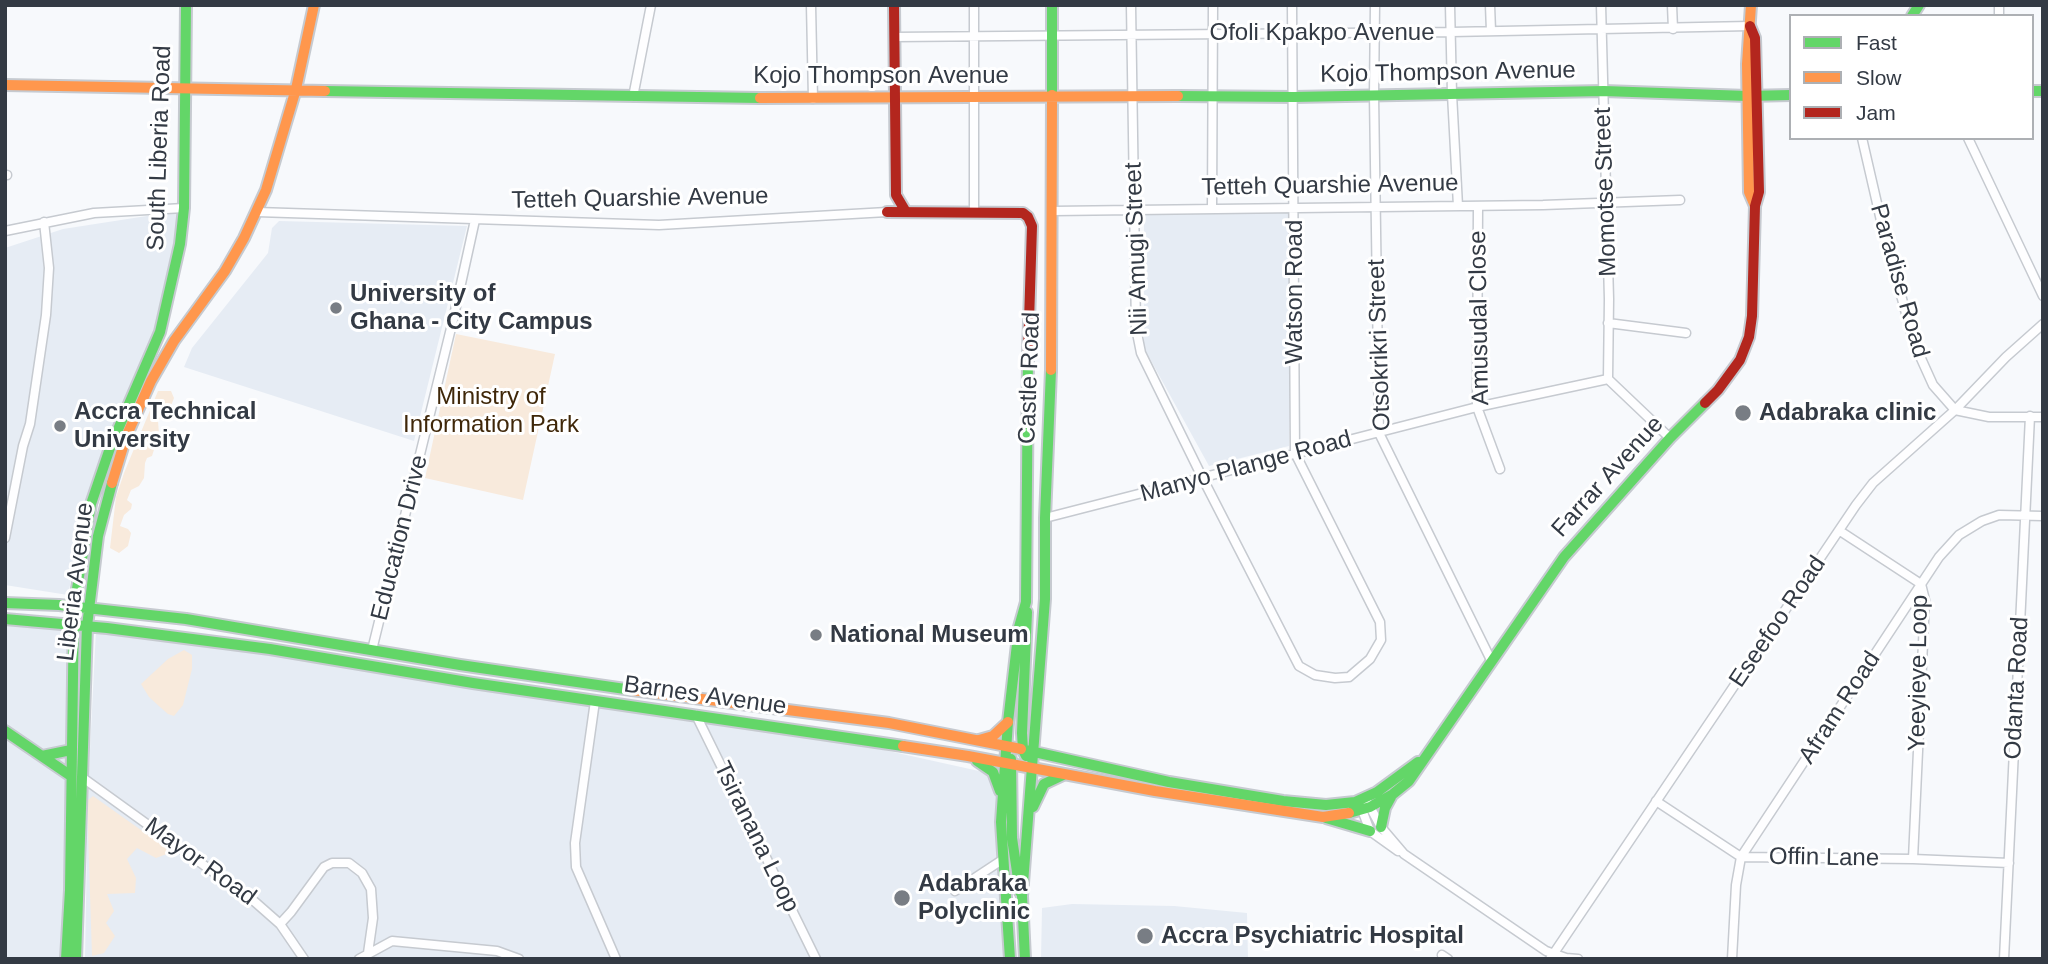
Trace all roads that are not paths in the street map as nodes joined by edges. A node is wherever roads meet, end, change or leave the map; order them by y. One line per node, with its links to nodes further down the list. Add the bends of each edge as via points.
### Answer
1 (186, 5): 30 (main road, South Liberia Road)
2 (314, 5): 31 (main road, Liberia Avenue)
3 (651, 5): 39 (street)
4 (811, 5): 43 (street)
5 (894, 5): 28 (main road)
6 (974, 5): 26 (street)
7 (1052, 5): 27 (main road, Castle Road)
8 (1132, 5): 23 (street, Nii Amugi Street)
9 (1213, 5): 25 (street)
10 (1292, 5): 24 (street, Watson Road)
11 (1375, 5): 21 (street, Otsokrikri Street)
12 (1450, 5): 22 (street)
13 (1490, 5): 20 (street)
14 (1601, 5): 18 (street, Momotse Street)
15 (1672, 5): 19 (street)
16 (1751, 5): 17 (main road, Farrar Avenue)
17 (1750, 26): 19 (street, Ofoli Kpakpo Avenue); 38 (main road, Farrar Avenue, via 1755,38)
18 (1601, 28): 19 (street, Ofoli Kpakpo Avenue); 20 (street, Ofoli Kpakpo Avenue); 32 (street, Momotse Street)
19 (1673, 29)
20 (1491, 31): 22 (street, Ofoli Kpakpo Avenue)
21 (1374, 32): 22 (street, Ofoli Kpakpo Avenue); 24 (street, Ofoli Kpakpo Avenue); 36 (street, Otsokrikri Street)
22 (1451, 32): 33 (street)
23 (1132, 33): 25 (street, Ofoli Kpakpo Avenue); 27 (street, Ofoli Kpakpo Avenue); 34 (street, Nii Amugi Street)
24 (1293, 33): 25 (street, Ofoli Kpakpo Avenue); 42 (street, Watson Road)
25 (1213, 34): 35 (street)
26 (976, 36): 27 (street, Ofoli Kpakpo Avenue); 28 (street, Ofoli Kpakpo Avenue); 40 (street)
27 (1052, 36): 41 (main road, Castle Road)
28 (895, 37): 44 (main road)
29 (5, 85): 30 (main road, Kojo Thompson Avenue)
30 (186, 88): 31 (main road, Kojo Thompson Avenue); 53 (main road, South Liberia Road)
31 (296, 89): 39 (main road, Kojo Thompson Avenue); 58 (main road, Liberia Avenue)
32 (1604, 92): 33 (main road, Kojo Thompson Avenue); 38 (main road, Kojo Thompson Avenue); 49 (street, Momotse Street)
33 (1452, 94): 36 (main road, Kojo Thompson Avenue); 51 (street)
34 (1132, 95): 35 (main road, Kojo Thompson Avenue); 41 (main road, Kojo Thompson Avenue); 56 (street, Nii Amugi Street)
35 (1212, 95): 42 (main road, Kojo Thompson Avenue); 54 (street)
36 (1374, 95): 42 (main road, Kojo Thompson Avenue); 52 (street, Otsokrikri Street)
37 (1789, 95): 38 (main road, Kojo Thompson Avenue)
38 (1752, 96): 80 (main road, Farrar Avenue, via 1749,192 1755,206 1749,337 1729,377)
39 (633, 97): 43 (main road, Kojo Thompson Avenue)
40 (974, 97): 41 (main road, Kojo Thompson Avenue); 44 (main road, Kojo Thompson Avenue); 61 (street)
41 (1053, 97): 57 (main road, Castle Road)
42 (1294, 97): 55 (street, Watson Road)
43 (813, 99): 44 (main road, Kojo Thompson Avenue)
44 (896, 99): 47 (main road)
45 (1862, 140): 76 (street, Paradise Road, via 1914,343 1933,385)
46 (1969, 140): 66 (street)
47 (896, 195): 59 (main road); 60 (main road)
48 (1680, 200): 49 (street, Tetteh Quarshie Avenue)
49 (1606, 202): 50 (street, Tetteh Quarshie Avenue); 67 (street, Momotse Street)
50 (1478, 205): 51 (street, Tetteh Quarshie Avenue); 75 (street, Amusudal Close)
51 (1458, 206): 52 (street, Tetteh Quarshie Avenue)
52 (1377, 207): 55 (street, Tetteh Quarshie Avenue); 79 (street, Otsokrikri Street)
53 (184, 208): 64 (street, via 94,213); 69 (main road, South Liberia Road)
54 (1212, 208): 55 (street, Tetteh Quarshie Avenue); 56 (street, Tetteh Quarshie Avenue)
55 (1295, 208): 81 (street, Watson Road)
56 (1135, 209): 57 (street, Tetteh Quarshie Avenue); 83 (street, Nii Amugi Street, via 1136,328 1141,353)
57 (1054, 211): 71 (main road, Castle Road)
58 (257, 212): 63 (street, Tetteh Quarshie Avenue); 73 (main road, Liberia Avenue, via 225,271)
59 (887, 212): 60 (main road, Tetteh Quarshie Avenue); 63 (street, Tetteh Quarshie Avenue, via 659,225)
60 (906, 212): 61 (main road, Tetteh Quarshie Avenue)
61 (974, 212): 62 (main road, Tetteh Quarshie Avenue)
62 (1023, 213): 70 (main road, Castle Road, via 1032,226)
63 (475, 220): 97 (street, Education Drive)
64 (44, 222): 65 (street); 88 (street, via 49,268 46,315 30,424)
65 (5, 231)
66 (2043, 296)
67 (1608, 323): 72 (street); 74 (street, Momotse Street)
68 (2043, 324): 76 (street, Eseefoo Road)
69 (160, 332): 73 (main road); 92 (main road, Liberia Avenue, via 90,504)
70 (1029, 332): 71 (main road); 90 (main road, Castle Road)
71 (1053, 332): 86 (main road, Castle Road)
72 (1686, 333)
73 (174, 341): 93 (main road, Liberia Avenue, via 136,410 114,470 98,536)
74 (1608, 379): 75 (street, Manyo Plange Road); 80 (street)
75 (1478, 407): 79 (street, Manyo Plange Road); 82 (street, Amusudal Close)
76 (1955, 411): 77 (street, via 1989,417); 87 (street, Eseefoo Road, via 1873,483)
77 (2030, 416): 78 (street); 84 (street, Odanta Road)
78 (2043, 417)
79 (1379, 433): 81 (street, Manyo Plange Road); 98 (street, Otsokrikri Street)
80 (1670, 438): 98 (main road, Farrar Avenue, via 1564,557)
81 (1295, 453): 83 (street, Manyo Plange Road); 83 (street, Nii Amugi Street, via 1380,622 1381,640 1370,659 1349,677 1315,675 1300,666)
82 (1500, 469)
83 (1203, 479): 86 (street, Manyo Plange Road)
84 (2025, 515): 85 (street, Afram Road); 89 (street, Afram Road, via 1999,515 1959,535); 127 (street, Odanta Road)
85 (2043, 516)
86 (1045, 518): 103 (main road, Castle Road)
87 (1840, 531): 89 (street, Yeeyieye Loop); 118 (street, Eseefoo Road)
88 (5, 538)
89 (1921, 584): 124 (street, Afram Road); 125 (street, Yeeyieye Loop, via 1925,600)
90 (1026, 602): 101 (main road, Castle Road); 107 (main road)
91 (5, 603): 92 (main road, Barnes Avenue)
92 (75, 607): 93 (main road, Barnes Avenue); 95 (main road, Liberia Avenue)
93 (89, 608): 96 (main road, Liberia Avenue); 97 (main road, Barnes Avenue)
94 (5, 619): 95 (main road, Barnes Avenue)
95 (73, 625): 96 (main road, Barnes Avenue); 106 (main road, Liberia Avenue)
96 (87, 626): 99 (main road, Barnes Avenue, via 271,649); 116 (main road, Liberia Avenue)
97 (372, 650): 104 (main road, Barnes Avenue, via 714,702 869,720)
98 (1491, 660): 110 (main road, Farrar Avenue)
99 (595, 701): 100 (main road, Barnes Avenue); 138 (street, via 575,843 576,867)
100 (696, 715): 109 (main road, Barnes Avenue); 139 (street, Tsiranana Loop)
101 (1008, 722): 104 (main road, via 993,736); 105 (main road, Castle Road)
102 (5, 731): 108 (main road)
103 (1036, 732): 107 (main road, Castle Road); 111 (main road, via 1045,748)
104 (977, 741): 105 (main road, Barnes Avenue)
105 (1006, 747): 107 (main road, Barnes Avenue); 112 (main road, Castle Road)
106 (71, 750): 108 (main road); 115 (main road, Liberia Avenue)
107 (1028, 753): 111 (main road, Barnes Avenue); 112 (main road); 113 (main road, Castle Road)
108 (42, 756): 115 (main road)
109 (968, 756): 112 (main road, Barnes Avenue); 119 (main road, via 993,772)
110 (1425, 756): 117 (main road, Farrar Avenue, via 1409,781); 120 (main road, Farrar Avenue)
111 (1064, 759): 120 (main road, Barnes Avenue, via 1283,801)
112 (1009, 763): 113 (main road, Barnes Avenue); 119 (main road, Castle Road); 129 (main road, via 1012,838)
113 (1033, 768): 114 (main road, Barnes Avenue); 122 (main road, Castle Road)
114 (1068, 774): 121 (main road, Barnes Avenue); 122 (main road, via 1044,784)
115 (71, 776): 133 (main road, Liberia Avenue)
116 (83, 778): 130 (street, Mayor Road); 134 (main road, Liberia Avenue)
117 (1393, 794): 120 (main road, Barnes Avenue); 123 (main road)
118 (1656, 801): 124 (street, Offin Lane); 132 (street, Eseefoo Road)
119 (1002, 802): 126 (main road, Castle Road)
120 (1364, 804): 121 (main road, Barnes Avenue); 123 (street)
121 (1323, 817): 123 (main road)
122 (1029, 820): 129 (main road, Castle Road)
123 (1375, 829): 132 (street)
124 (1741, 858): 125 (street, Offin Lane); 143 (street, Afram Road)
125 (1913, 859): 127 (street, Offin Lane)
126 (1002, 860): 128 (street); 140 (main road, Castle Road)
127 (2009, 863): 144 (street, Odanta Road)
128 (956, 891)
129 (1022, 896): 141 (main road, Castle Road)
130 (280, 923): 131 (street, via 324,867 349,863 371,889); 135 (street, Mayor Road)
131 (368, 953): 136 (street); 137 (street, via 400,942 497,951)
132 (1552, 957): 142 (street)
133 (65, 959)
134 (76, 959)
135 (304, 959)
136 (359, 959)
137 (519, 959)
138 (617, 959)
139 (816, 959)
140 (1010, 959)
141 (1026, 959)
142 (1578, 959)
143 (1732, 959)
144 (2004, 959)

